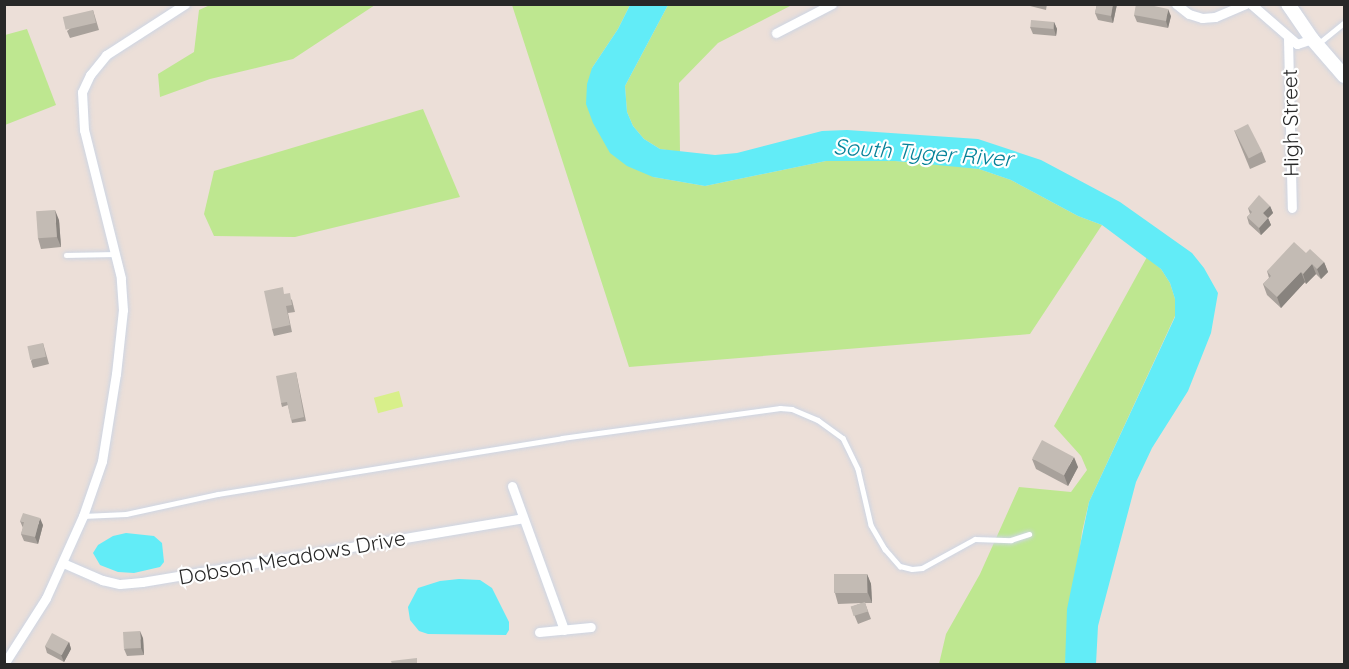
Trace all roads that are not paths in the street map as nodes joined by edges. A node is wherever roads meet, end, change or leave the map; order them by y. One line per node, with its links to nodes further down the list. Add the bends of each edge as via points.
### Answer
1 (832, 4): 8 (street)
2 (1176, 4): 3 (street, via 1202,18 1221,15)
3 (1245, 4)
4 (1251, 4): 9 (street)
5 (1288, 4): 10 (main road)
6 (184, 5): 13 (street, via 106,55 82,92 84,130)
7 (1344, 22): 10 (lane)
8 (776, 33)
9 (1288, 38): 10 (street, via 1300,45); 12 (street, High Street)
10 (1314, 41): 11 (main road)
11 (1344, 76)
12 (1292, 208)
13 (117, 254): 14 (lane); 16 (street, via 123,310 117,363 102,461)
14 (66, 255)
15 (512, 486): 17 (street)
16 (83, 516): 18 (lane, via 126,514 218,494 562,438 780,408 818,420 843,438 858,469 871,525 900,566 922,568 975,539 1011,540); 19 (street)
17 (523, 518): 19 (street, Dobson Meadows Drive, via 142,582 120,584 102,580); 21 (street)
18 (1029, 534)
19 (63, 563): 23 (street)
20 (591, 627): 21 (street)
21 (564, 630): 22 (street)
22 (539, 632)
23 (4, 664)

